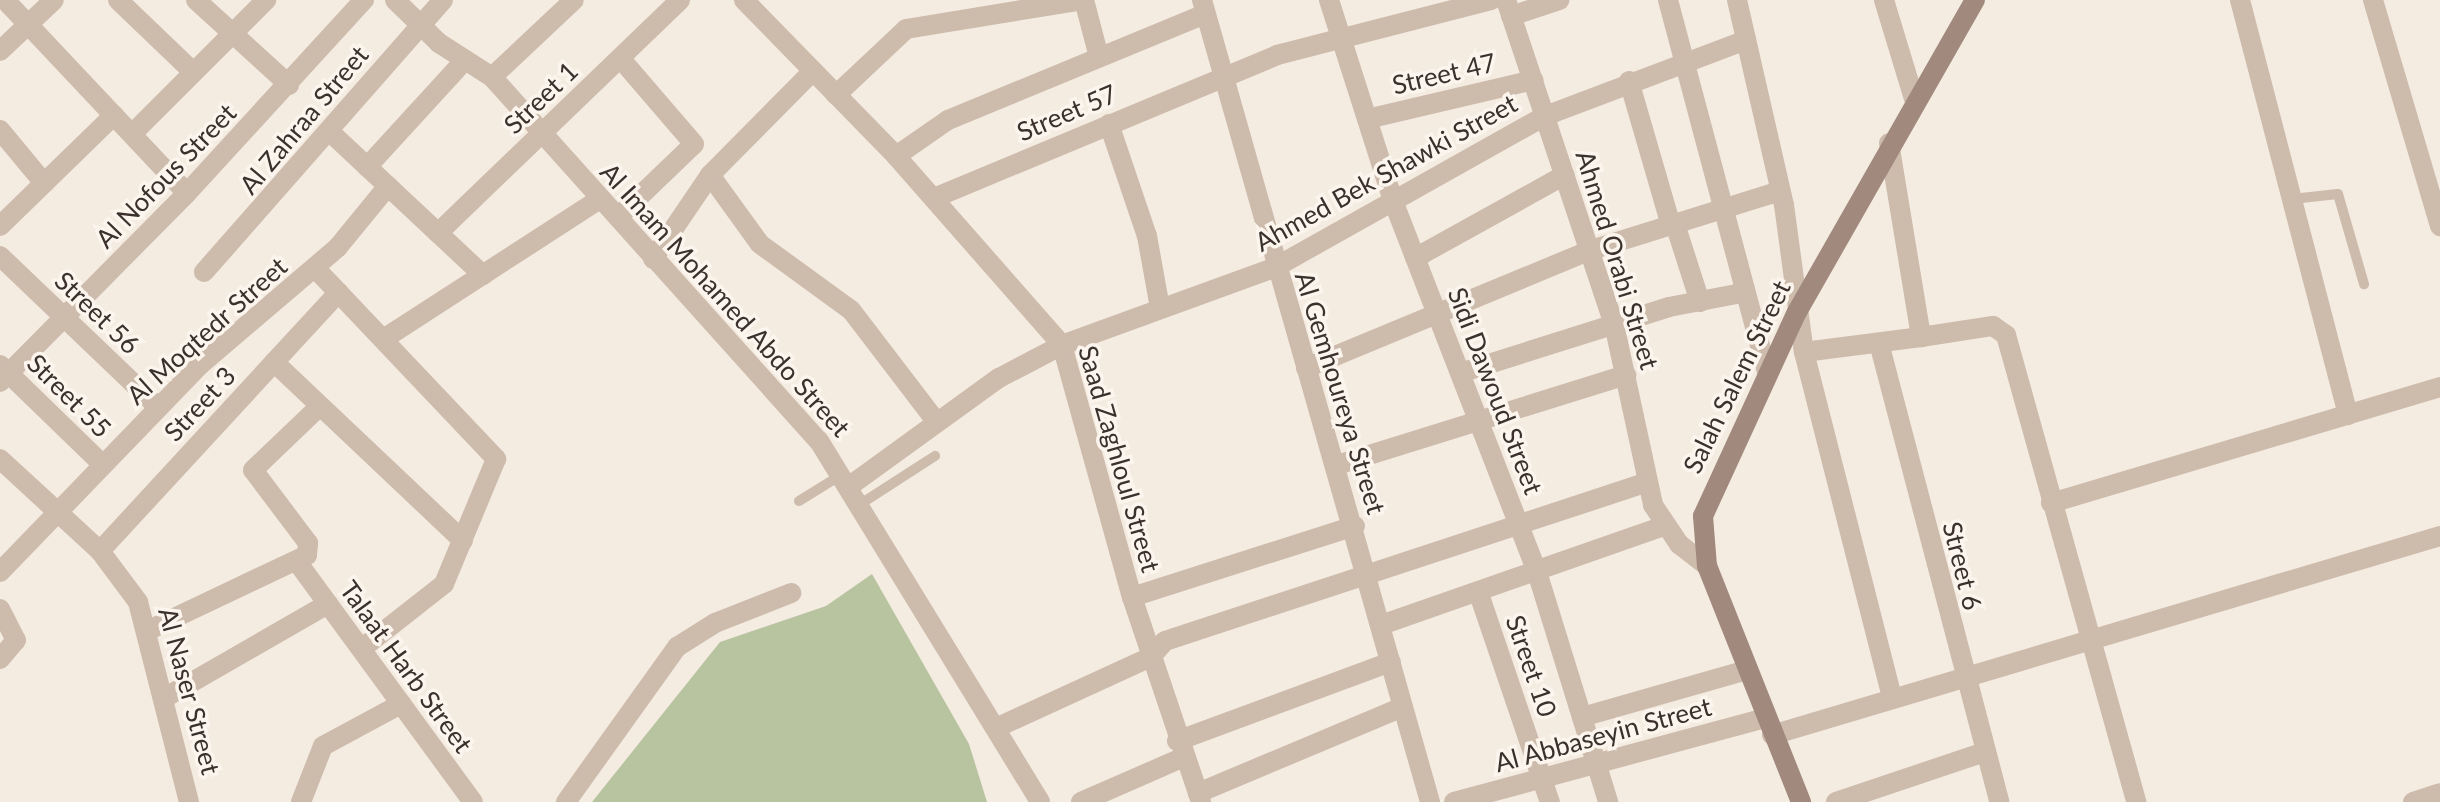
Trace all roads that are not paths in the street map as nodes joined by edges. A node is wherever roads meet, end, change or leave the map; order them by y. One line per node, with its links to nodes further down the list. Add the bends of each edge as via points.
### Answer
1 (5, 0): 24 (street)
2 (54, 0): 24 (street)
3 (118, 0): 35 (street)
4 (196, 0): 26 (street)
5 (266, 0): 26 (street)
6 (364, 0): 40 (street, Al Nofous Street)
7 (395, 0): 25 (street, Al Imam Mohamed Abdo Street)
8 (443, 0): 25 (street, Al Zahraa Street)
9 (574, 0): 36 (street)
10 (680, 0): 31 (street, Street 1)
11 (1083, 0): 30 (street); 41 (street, via 906,29)
12 (1329, 0): 27 (street, Sidi Dawoud Street)
13 (1491, 0): 27 (street, Street 57)
14 (1559, 0): 23 (street)
15 (1668, 0): 32 (street)
16 (1737, 0): 28 (street)
17 (1884, 0): 42 (street)
18 (1975, 0): 42 (street, Salah Salem Street)
19 (2240, 0): 63 (street)
20 (2373, 0): 68 (street)
21 (756, 4): 34 (street, Saad Zaghloul Street)
22 (1203, 7): 30 (street); 37 (street, Al Gemhoureya Street)
23 (1509, 8): 38 (street, Ahmed Orabi Street)
24 (28, 25): 29 (street); 43 (street)
25 (419, 25): 33 (street, Al Imam Mohamed Abdo Street); 48 (street, Al Zahraa Street)
26 (232, 33): 35 (street); 40 (street)
27 (1341, 37): 37 (street, Street 57); 45 (street, Sidi Dawoud Street)
28 (1746, 40): 32 (street, Ahmed Bek Shawki Street); 58 (street)
29 (0, 51)
30 (1099, 57): 52 (street, via 948,120)
31 (620, 58): 49 (street, Street 1); 65 (street, via 694,144)
32 (1689, 59): 39 (street, Ahmed Bek Shawki Street); 64 (street)
33 (465, 60): 36 (street, Al Imam Mohamed Abdo Street); 53 (street)
34 (813, 71): 41 (street, Saad Zaghloul Street); 54 (street)
35 (193, 72): 50 (street)
36 (492, 77): 49 (street, Al Imam Mohamed Abdo Street)
37 (1219, 77): 46 (street, Street 57); 74 (street, Al Gemhoureya Street)
38 (1533, 80): 44 (street, Ahmed Orabi Street); 45 (street, Street 47)
39 (1629, 81): 44 (street, Ahmed Bek Shawki Street); 66 (street)
40 (289, 85): 59 (street, Al Nofous Street)
41 (836, 95): 52 (street, Saad Zaghloul Street)
42 (1914, 99): 51 (street, Salah Salem Street)
43 (114, 115): 50 (street); 56 (street)
44 (1545, 116): 55 (street, Ahmed Orabi Street); 62 (street, Ahmed Bek Shawki Street)
45 (1367, 119): 62 (street, Sidi Dawoud Street)
46 (1109, 124): 61 (street, Street 57); 82 (street, via 1147,236)
47 (0, 130): 56 (street)
48 (329, 131): 53 (street); 76 (street, Al Zahraa Street)
49 (542, 133): 60 (street, Al Imam Mohamed Abdo Street); 69 (street, Street 1)
50 (132, 134): 59 (street)
51 (1889, 143): 83 (street, Salah Salem Street); 87 (street)
52 (896, 156): 61 (street, Saad Zaghloul Street)
53 (367, 167): 57 (street)
54 (710, 175): 73 (street); 103 (street, via 760,244 851,310)
55 (1565, 175): 70 (street, Ahmed Orabi Street); 72 (street)
56 (44, 183): 67 (street)
57 (388, 186): 69 (street); 75 (street, Al Moqtedr Street)
58 (1780, 191): 64 (street); 83 (street)
59 (187, 193): 85 (street, Al Nofous Street)
60 (601, 198): 65 (street, Al Imam Mohamed Abdo Street); 77 (street)
61 (934, 198): 90 (street, Saad Zaghloul Street)
62 (1392, 198): 72 (street, Sidi Dawoud Street); 74 (street, Ahmed Bek Shawki Street)
63 (2292, 199): 78 (lane, via 2338,194); 101 (street)
64 (1724, 210): 66 (street); 80 (street)
65 (618, 217): 73 (street, Al Imam Mohamed Abdo Street)
66 (1673, 225): 70 (street); 81 (street)
67 (0, 226)
68 (2440, 226)
69 (438, 233): 77 (street)
70 (1591, 250): 84 (street); 86 (street, Ahmed Orabi Street)
71 (0, 256): 85 (street, Street 56)
72 (1415, 258): 84 (street, Sidi Dawoud Street)
73 (653, 259): 108 (street, Al Imam Mohamed Abdo Street, via 782,396)
74 (1274, 268): 82 (street, Ahmed Bek Shawki Street); 93 (street, Al Gemhoureya Street)
75 (316, 269): 79 (street); 99 (street, Al Moqtedr Street)
76 (204, 272)
77 (483, 275): 88 (street)
78 (2364, 284)
79 (339, 292): 88 (street); 92 (street, Street 3)
80 (1742, 293): 81 (street); 94 (street)
81 (1700, 302): 86 (street)
82 (1160, 308): 90 (street, Ahmed Bek Shawki Street)
83 (1797, 312): 91 (street); 94 (street, Salah Salem Street)
84 (1437, 314): 93 (street); 96 (street, Sidi Dawoud Street)
85 (64, 317): 95 (street, Al Nofous Street); 99 (street, Street 56)
86 (1614, 324): 96 (street); 97 (street, Ahmed Orabi Street)
87 (1921, 337): 89 (street); 112 (street, via 2001,327)
88 (385, 338): 118 (street, via 495,454)
89 (1879, 343): 91 (street); 138 (street, Street 6)
90 (1062, 345): 103 (street, Ahmed Bek Shawki Street); 127 (street, Saad Zaghloul Street)
91 (1804, 352): 140 (street)
92 (274, 362): 100 (street); 119 (street, Street 3)
93 (1306, 368): 107 (street, Al Gemhoureya Street)
94 (1767, 372): 121 (street, Salah Salem Street, via 1708,492)
95 (3, 373): 106 (street, Street 55)
96 (1460, 373): 102 (street, Sidi Dawoud Street)
97 (1626, 375): 102 (street); 109 (street, Ahmed Orabi Street)
98 (2440, 387): 101 (street)
99 (158, 407): 106 (street, Al Moqtedr Street)
100 (319, 407): 118 (street); 120 (street, via 253,470 308,543)
101 (2348, 415): 112 (street)
102 (1477, 420): 107 (street); 114 (street, Sidi Dawoud Street)
103 (936, 421): 108 (street, Ahmed Bek Shawki Street)
104 (935, 456): 111 (lane)
105 (0, 459): 113 (street, Al Naser Street)
106 (102, 464): 113 (street, Al Moqtedr Street)
107 (1337, 465): 115 (street, Al Gemhoureya Street)
108 (846, 479): 110 (lane); 111 (street, Al Imam Mohamed Abdo Street)
109 (1645, 483): 114 (street); 116 (street, Ahmed Orabi Street)
110 (799, 501)
111 (862, 503): 144 (street, Al Imam Mohamed Abdo Street)
112 (2051, 503): 132 (street)
113 (57, 511): 119 (street, Al Naser Street); 122 (street, Al Moqtedr Street)
114 (1519, 524): 123 (street, Sidi Dawoud Street); 124 (street)
115 (1355, 526): 124 (street, Al Gemhoureya Street); 127 (street)
116 (1664, 526): 121 (street, Ahmed Orabi Street); 123 (street)
117 (2440, 536): 132 (street, Al Abbaseyin Street)
118 (463, 541): 133 (street, via 432,597)
119 (100, 551): 131 (street, Al Naser Street, via 131,589)
120 (298, 563): 128 (street, Talaat Harb Street); 131 (street)
121 (1707, 566): 137 (street, Salah Salem Street)
122 (0, 572)
123 (1537, 572): 126 (street); 143 (street, Sidi Dawoud Street)
124 (1368, 573): 130 (street, Al Gemhoureya Street); 134 (street, via 1165,641)
125 (791, 593): 155 (street, via 715,623 677,647)
126 (1479, 594): 130 (street); 149 (street, Street 10)
127 (1132, 597): 134 (street, Saad Zaghloul Street)
128 (328, 604): 133 (street, Talaat Harb Street); 139 (street)
129 (0, 609): 135 (street, via 16,640)
130 (1381, 625): 136 (street, Al Gemhoureya Street)
131 (149, 630): 139 (street, Al Naser Street)
132 (2088, 639): 138 (street, Al Abbaseyin Street); 165 (street)
133 (361, 649): 141 (street, Talaat Harb Street)
134 (1151, 657): 144 (street); 146 (street, Saad Zaghloul Street)
135 (0, 659)
136 (1391, 662): 142 (street, Al Gemhoureya Street); 146 (street)
137 (1747, 670): 143 (street); 145 (street, Salah Salem Street)
138 (1963, 677): 140 (street, Al Abbaseyin Street); 147 (street, Street 6)
139 (166, 697): 152 (street, Al Naser Street)
140 (1892, 698): 145 (street, Al Abbaseyin Street)
141 (401, 704): 153 (street, via 323,746 306,774); 154 (street, Talaat Harb Street)
142 (1403, 707): 151 (street); 158 (street, Al Gemhoureya Street)
143 (1582, 717): 148 (street, Sidi Dawoud Street)
144 (1000, 726): 156 (street, Al Imam Mohamed Abdo Street)
145 (1769, 727): 148 (street, Al Abbaseyin Street); 162 (street, Salah Salem Street)
146 (1180, 749): 151 (street, Saad Zaghloul Street); 157 (street)
147 (1985, 752): 163 (street); 164 (street, Street 6)
148 (1597, 764): 149 (street, Al Abbaseyin Street); 161 (street, Sidi Dawoud Street)
149 (1543, 778): 159 (street, Al Abbaseyin Street); 160 (street, Street 10)
150 (2440, 793): 166 (street)
151 (1200, 798)
152 (189, 802)
153 (301, 802)
154 (473, 802)
155 (566, 802)
156 (1040, 802)
157 (1081, 802)
158 (1430, 802)
159 (1454, 802)
160 (1550, 802)
161 (1608, 802)
162 (1801, 802)
163 (1836, 802)
164 (1999, 802)
165 (2136, 802)
166 (2413, 802)

